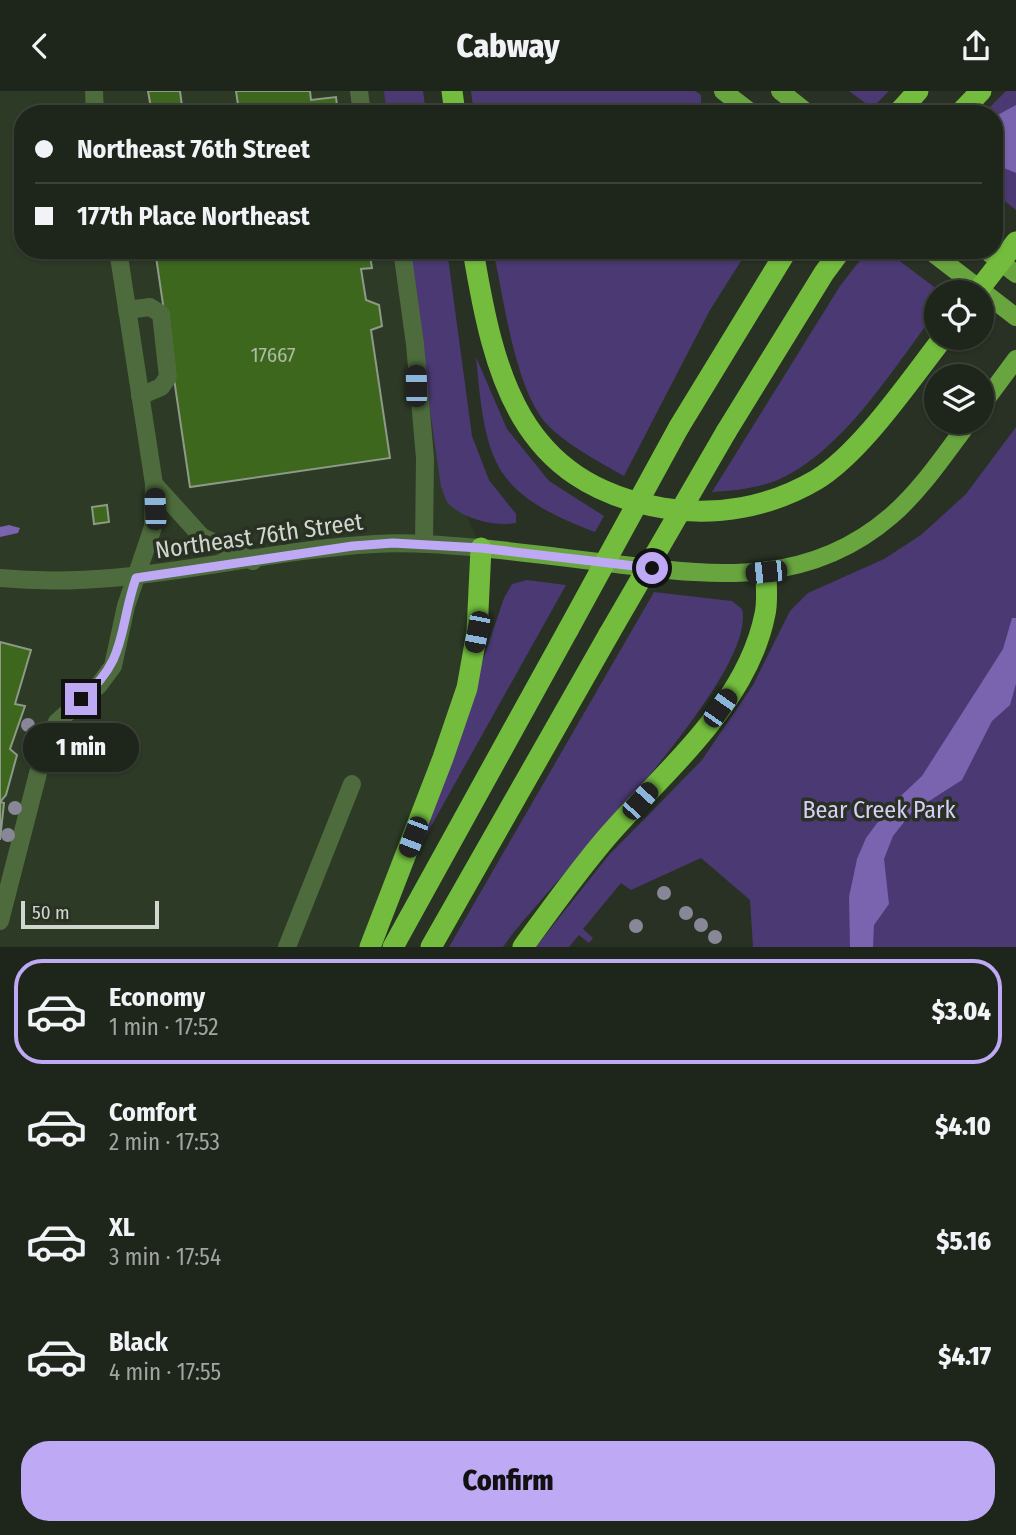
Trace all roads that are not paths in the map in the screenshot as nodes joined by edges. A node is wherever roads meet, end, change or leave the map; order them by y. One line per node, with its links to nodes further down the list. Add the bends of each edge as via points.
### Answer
1 (723, 91): 5 (main road)
2 (780, 91): 6 (main road)
3 (918, 91): 7 (highway)
4 (981, 91): 8 (highway)
5 (741, 105)
6 (798, 105)
7 (905, 105)
8 (968, 105)
9 (1016, 242): 18 (highway, bridge)
10 (119, 259): 21 (street)
11 (403, 259): 29 (street, via 425,458)
12 (474, 259): 23 (highway, via 486,329 504,383 526,424 557,461 592,486 629,502 680,510 736,509 772,501 818,479 873,424)
13 (782, 259): 39 (highway, bridge, via 679,427)
14 (834, 259): 40 (highway, bridge, via 726,432)
15 (941, 259): 22 (main road)
16 (997, 259): 19 (main road)
17 (1003, 259): 20 (highway, bridge)
18 (1003, 259)
19 (1016, 274)
20 (986, 280)
21 (127, 310): 26 (street); 26 (street, via 150,307 160,314 168,377 162,387)
22 (1016, 317)
23 (933, 350)
24 (1016, 359): 25 (main road)
25 (994, 389)
26 (140, 395): 28 (street)
27 (960, 434): 32 (main road, Northeast 76th Street, via 924,483 879,526 830,554)
28 (154, 484): 31 (street, via 202,537); 34 (street, via 153,527)
29 (424, 544): 30 (street, Northeast 76th Street); 31 (street, Northeast 76th Street, via 353,546)
30 (481, 548): 32 (main road, Northeast 76th Street, via 701,574); 38 (highway, via 477,632 467,688)
31 (253, 561): 34 (street, Northeast 76th Street)
32 (766, 572): 41 (highway, via 762,625 732,691 709,725 606,839)
33 (0, 578): 34 (street, Northeast 76th Street, via 59,583)
34 (136, 578): 36 (street, via 113,666 99,685 57,722 45,746)
35 (352, 784): 37 (street)
36 (0, 921)
37 (287, 947)
38 (370, 947)
39 (393, 947)
40 (431, 947)
41 (523, 947)

